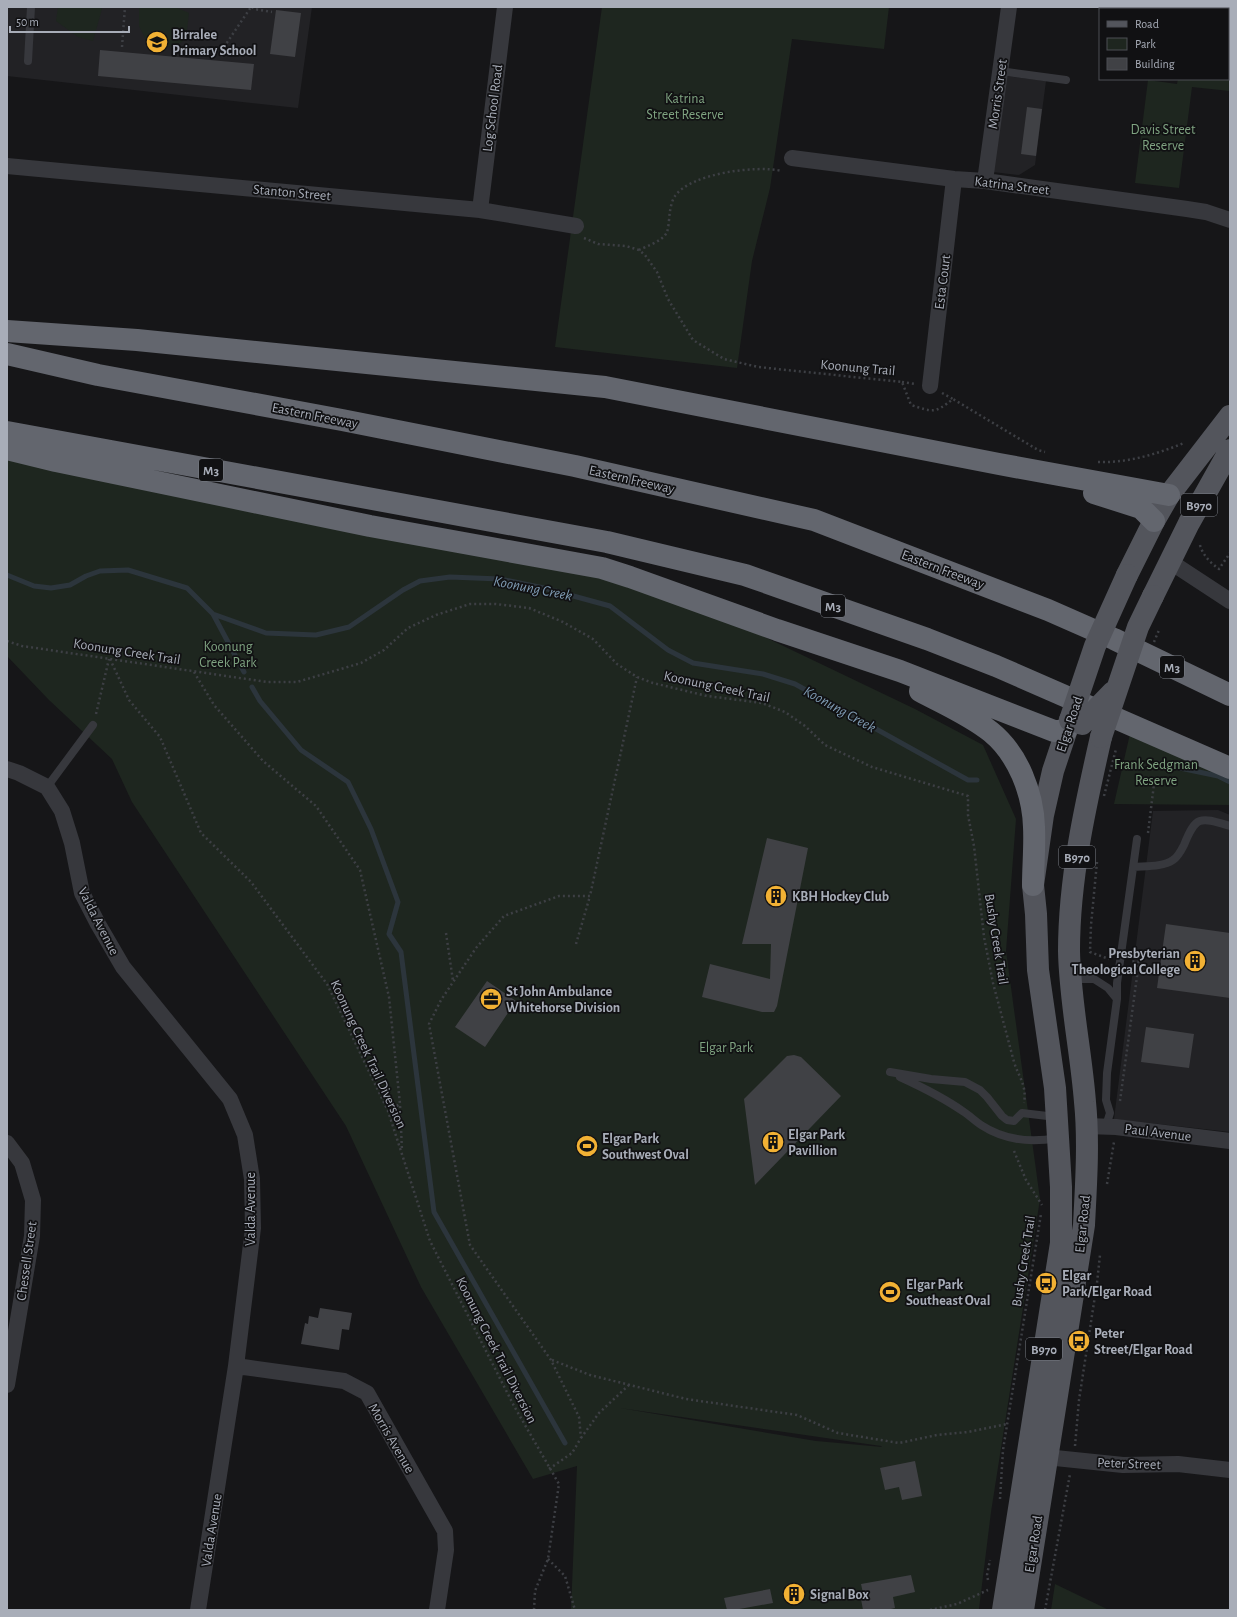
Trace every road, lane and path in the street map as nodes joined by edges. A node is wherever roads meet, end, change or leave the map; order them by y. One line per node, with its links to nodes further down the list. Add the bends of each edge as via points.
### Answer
1 (31, 7): 9 (lane)
2 (125, 7): 7 (path)
3 (252, 7): 6 (path); 8 (path, via 224,47)
4 (505, 7): 16 (street, Log School Road)
5 (1009, 7): 10 (street, Morris Street)
6 (272, 12)
7 (122, 47)
8 (222, 57)
9 (28, 61)
10 (1000, 70): 11 (lane); 15 (street, Morris Street)
11 (1066, 80)
12 (792, 158): 14 (street, Katrina Street); 19 (path, via 783,171 752,169 723,172 685,187 673,198 667,233 657,242)
13 (7, 166): 16 (street, Stanton Street)
14 (954, 179): 15 (street, Katrina Street); 22 (street, Esta Court)
15 (985, 181): 17 (street, Katrina Street, via 1194,210)
16 (480, 210): 18 (street, Stanton Street)
17 (1230, 220)
18 (576, 226): 19 (path, via 584,238 598,244 626,246)
19 (639, 250): 28 (path, Koonung Trail, via 657,272 668,299 693,340 724,359 758,367 902,382 911,405 932,412 953,399 1038,450)
20 (7, 331): 30 (highway, via 137,340 605,387)
21 (7, 354): 41 (highway, Eastern Freeway / M3, via 98,375 575,466 814,520 1048,610)
22 (930, 386)
23 (1230, 416): 31 (main road, Elgar Road / B970)
24 (7, 432): 44 (highway, M3, via 607,542 745,574 996,666)
25 (1186, 442): 29 (path, via 1157,454)
26 (7, 449): 37 (highway, via 370,526 602,568)
27 (1230, 450): 33 (main road, Elgar Road / B970)
28 (1046, 452)
29 (1097, 462)
30 (999, 464): 31 (highway); 32 (highway, via 1131,504 1145,510)
31 (1169, 495): 32 (main road, Elgar Road / B970)
32 (1154, 521): 33 (main road); 43 (main road, Elgar Road / B970, bridge, via 1096,646)
33 (1169, 561): 34 (street); 40 (main road, Elgar Road / B970, bridge, via 1138,627)
34 (1230, 601)
35 (7, 642): 36 (path, Koonung Creek Trail)
36 (110, 658): 38 (path, Koonung Creek Trail); 42 (path); 62 (path, Koonung Creek Trail Diversion, via 129,700 160,737 201,833 251,882 327,984)
37 (862, 659): 43 (highway, via 900,671 1054,731); 53 (highway, via 977,722 1005,744 1022,776 1032,809)
38 (194, 671): 39 (path, Koonung Creek Trail, via 267,682 297,682 362,663 384,650 408,628 436,615 470,604 496,604 528,608 563,622 593,639 617,664); 61 (path, via 214,705 263,761 316,806 360,870 389,997)
39 (637, 677): 48 (path, Koonung Creek Trail, via 707,696 762,703 785,712 825,744 872,767); 54 (path)
40 (1116, 690): 43 (main road, bridge); 57 (main road, Elgar Road / B970, bridge, via 1101,737 1087,797 1075,868 1069,950)
41 (1230, 695)
42 (93, 725): 47 (lane)
43 (1073, 725): 53 (main road, Elgar Road / B970, via 1054,771 1043,815)
44 (1230, 768)
45 (7, 769): 47 (street, Valda Avenue)
46 (1154, 784): 51 (path, via 1145,855)
47 (46, 787): 73 (street, Valda Avenue, via 62,811 72,843 82,893 98,924 123,967 230,1099 245,1135 252,1179 253,1228)
48 (968, 796): 63 (path, Bushy Creek Trail, via 968,815 984,937 1014,1062 1025,1089)
49 (1230, 826): 52 (lane, via 1211,820 1201,820 1191,828 1182,850 1172,861 1163,865)
50 (1137, 839): 51 (lane)
51 (1135, 856): 52 (lane)
52 (1134, 868): 59 (lane, via 1117,983)
53 (1032, 885): 60 (main road, Elgar Road / B970, via 1038,970)
54 (590, 896): 56 (path); 58 (path, via 559,896 504,916 476,948)
55 (446, 933): 58 (path)
56 (576, 944)
57 (1070, 979): 59 (lane, via 1094,979 1108,988); 60 (main road, Elgar Road, via 1058,992 1056,999 1059,1036); 64 (main road, Elgar Road / B970, via 1085,1103)
58 (453, 982): 72 (path, via 429,1024 470,1245)
59 (1117, 999): 64 (lane, via 1106,1089)
60 (1053, 1069): 65 (main road, Elgar Road / B970)
61 (400, 1104): 62 (path); 69 (path)
62 (388, 1111): 69 (path, Koonung Creek Trail Diversion)
63 (1022, 1113): 65 (lane); 66 (lane, via 1014,1121 1007,1120 980,1090 965,1082 890,1072 945,1100 981,1125 1004,1137)
64 (1105, 1123): 65 (main road); 67 (street, Paul Avenue); 70 (path); 78 (main road, Elgar Road / B970)
65 (1056, 1127): 66 (lane, via 1036,1141); 78 (main road, Elgar Road / B970, via 1061,1187 1061,1243)
66 (1018, 1140): 76 (path, Bushy Creek Trail, via 1014,1151 1026,1180 1042,1205)
67 (1230, 1141)
68 (7, 1143): 75 (street, Chessell Street, via 22,1163 33,1200 32,1236)
69 (402, 1154): 80 (path, Koonung Creek Trail Diversion, via 430,1241 514,1406)
70 (1106, 1185)
71 (1100, 1251): 79 (path)
72 (551, 1360): 74 (path, via 590,1375); 77 (path, via 579,1417)
73 (236, 1366): 87 (street, Valda Avenue); 88 (street, Morris Avenue, via 344,1381 367,1393 445,1532 446,1550)
74 (630, 1384): 76 (path, via 686,1399 797,1415 838,1433 899,1443); 77 (path, via 599,1413)
75 (7, 1385)
76 (1007, 1424): 82 (path, Bushy Creek Trail)
77 (581, 1438): 80 (path, via 572,1453)
78 (1038, 1456): 79 (street, Peter Street); 86 (main road, Elgar Road / B970); 92 (main road, Elgar Road / B970)
79 (1073, 1459): 81 (street, Peter Street, via 1123,1465 1178,1464); 93 (path)
80 (550, 1468): 84 (path, Koonung Creek Trail Diversion, via 559,1484)
81 (1230, 1470)
82 (1000, 1501)
83 (992, 1552): 85 (path, via 987,1575)
84 (548, 1559): 89 (path, Koonung Creek Trail Diversion, via 535,1591); 90 (path, via 565,1576)
85 (989, 1582)
86 (998, 1601): 91 (path, via 991,1589 957,1604)
87 (198, 1610)
88 (437, 1610)
89 (534, 1610)
90 (575, 1610)
91 (930, 1610)
92 (1023, 1610)
93 (1045, 1610)

